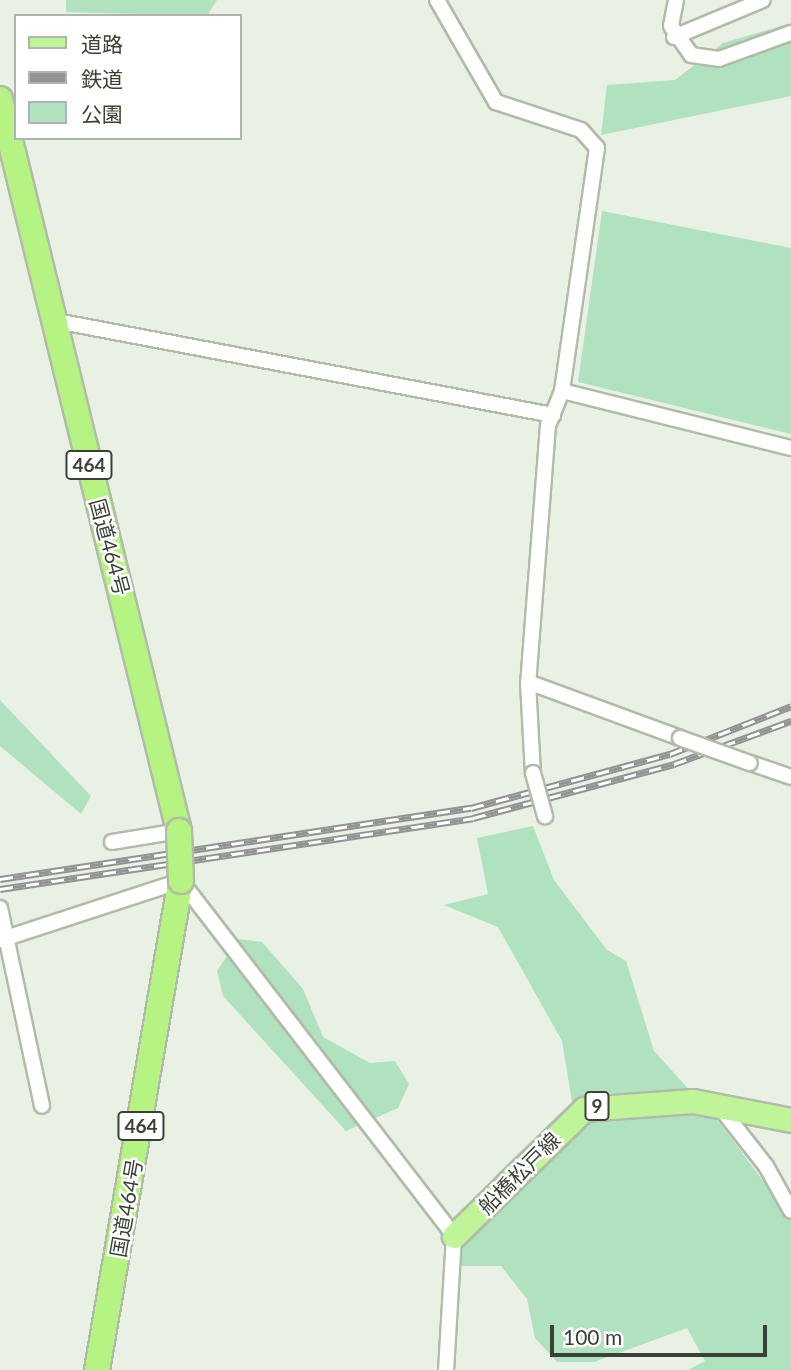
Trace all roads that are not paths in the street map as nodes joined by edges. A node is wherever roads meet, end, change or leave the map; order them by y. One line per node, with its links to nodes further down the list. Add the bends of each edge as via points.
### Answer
1 (437, 0): 8 (street, via 496,102 581,130 597,148)
2 (676, 0): 5 (street)
3 (763, 0): 5 (street)
4 (791, 33): 5 (street, via 719,59 691,55)
5 (674, 37)
6 (0, 99): 7 (highway, 国道464号 / 464)
7 (51, 320): 9 (street); 14 (highway, 国道464号 / 464)
8 (562, 391): 9 (street); 10 (street)
9 (554, 415): 11 (street, via 536,527)
10 (791, 448)
11 (528, 682): 12 (street, bridge); 13 (street, bridge, via 533,773)
12 (791, 777)
13 (545, 816)
14 (179, 831): 15 (street); 16 (highway, 464, bridge)
15 (112, 842)
16 (181, 881): 18 (street); 23 (street); 24 (highway, 国道464号 / 464)
17 (2, 911): 18 (street)
18 (4, 939): 20 (street)
19 (718, 1105): 21 (main road, 船橋松戸線 / 9); 22 (street, via 766,1166); 23 (main road, 船橋松戸線 / 9, via 584,1109)
20 (42, 1106)
21 (791, 1121)
22 (791, 1211)
23 (454, 1236): 25 (street)
24 (97, 1370)
25 (446, 1370)

